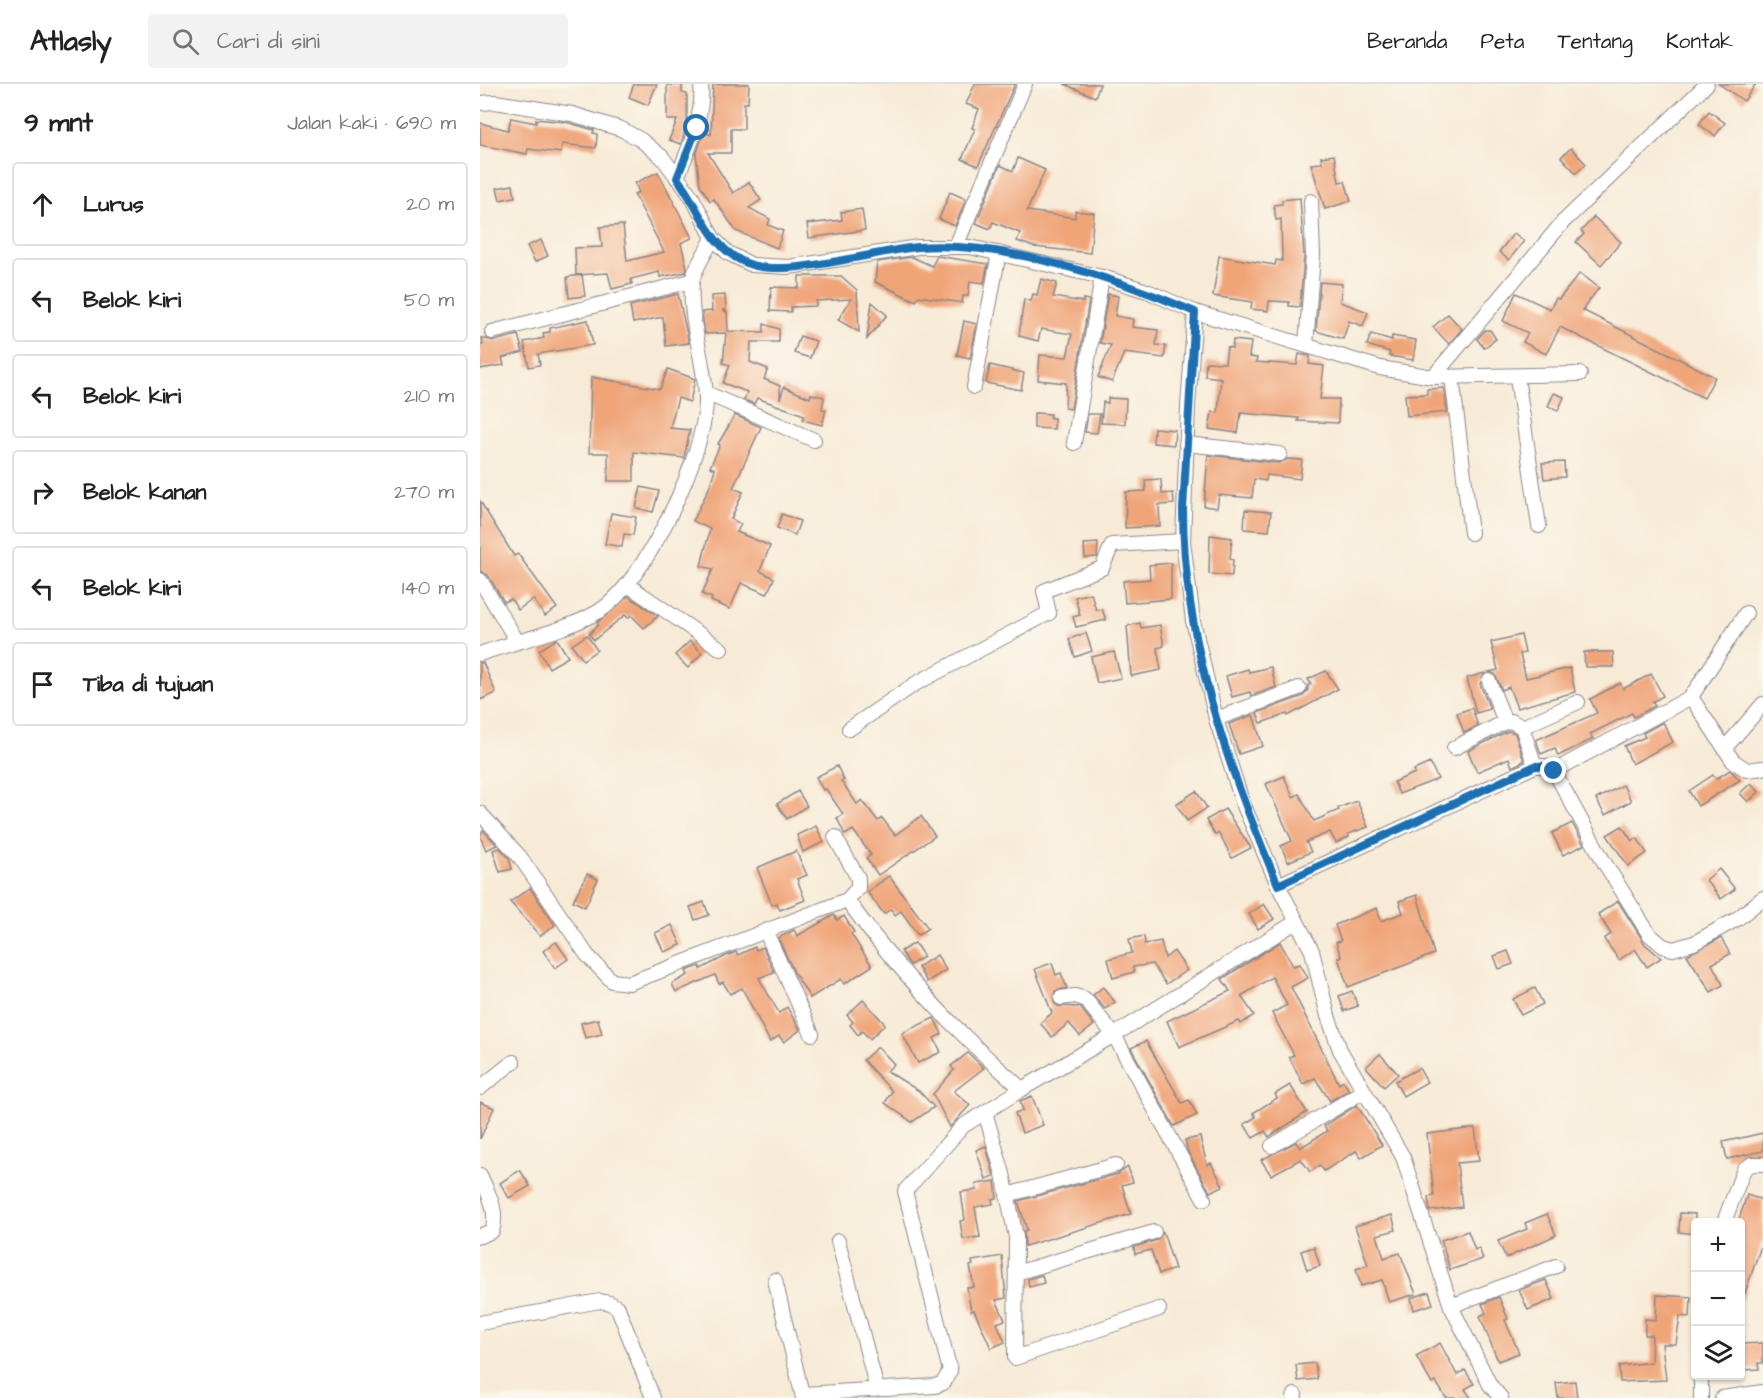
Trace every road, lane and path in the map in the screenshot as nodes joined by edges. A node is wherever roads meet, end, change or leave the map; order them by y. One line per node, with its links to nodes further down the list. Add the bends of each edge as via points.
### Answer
1 (701, 84): 5 (street, via 703,97 697,128)
2 (1025, 84): 8 (street)
3 (1707, 84): 16 (street, via 1563,222)
4 (480, 103): 5 (street, via 572,114 621,129 662,157)
5 (677, 178): 7 (street, via 692,197)
6 (1311, 201): 14 (street, via 1313,256)
7 (713, 238): 8 (street, via 741,261 766,268 918,247); 11 (street)
8 (956, 246): 9 (street)
9 (999, 253): 10 (street); 19 (street)
10 (1102, 277): 12 (street); 22 (street)
11 (692, 281): 13 (street); 20 (street, via 696,340)
12 (1195, 312): 14 (street); 23 (street)
13 (492, 332)
14 (1306, 345): 16 (street, via 1380,368)
15 (1580, 374): 18 (street)
16 (1433, 377): 17 (street)
17 (1452, 377): 18 (street); 26 (street)
18 (1516, 377): 25 (street)
19 (974, 387)
20 (706, 393): 21 (street); 29 (street, via 704,431 682,492)
21 (814, 440)
22 (1074, 443)
23 (1186, 444): 24 (street); 27 (street)
24 (1280, 454)
25 (1539, 526)
26 (1471, 533)
27 (1183, 541): 39 (street, via 1193,621); 42 (street, via 1112,545 1102,568 1044,591 1049,613 915,684)
28 (480, 580): 31 (street)
29 (627, 585): 31 (street, via 596,613); 32 (street)
30 (1746, 613): 36 (street)
31 (517, 641): 33 (street)
32 (721, 649)
33 (480, 654)
34 (1489, 681): 40 (street)
35 (1299, 688): 39 (street)
36 (1691, 697): 44 (street); 47 (street)
37 (1578, 702): 41 (street)
38 (1763, 704): 44 (street)
39 (1216, 719): 50 (street, via 1242,801)
40 (1505, 722): 41 (street); 43 (street)
41 (1522, 727): 45 (street)
42 (849, 729)
43 (1454, 748)
44 (1725, 748): 46 (street, via 1733,761 1747,771)
45 (1535, 766): 47 (street); 50 (street)
46 (1763, 768)
47 (1554, 771): 51 (street, via 1649,933 1663,946 1673,949 1694,943 1737,919)
48 (480, 813): 54 (street, via 514,849 587,956 612,981 636,981)
49 (835, 837): 52 (street, via 858,878 858,888)
50 (1278, 885): 53 (street)
51 (1763, 898)
52 (847, 900): 54 (street); 60 (street, via 925,998)
53 (1296, 921): 57 (street); 61 (street, via 1312,951 1340,1050)
54 (766, 932): 56 (street)
55 (1061, 998): 57 (street, via 1085,999)
56 (812, 1034)
57 (1114, 1035): 60 (street); 68 (street)
58 (513, 1062): 59 (street)
59 (480, 1088)
60 (1022, 1089): 62 (street)
61 (1364, 1091): 63 (street); 76 (street, via 1403,1156)
62 (986, 1112): 67 (street); 80 (street, via 963,1126 905,1191 950,1371 944,1383 935,1386)
63 (1272, 1146)
64 (1763, 1164): 69 (street, via 1744,1169)
65 (1116, 1165): 67 (street)
66 (480, 1175): 71 (street, via 495,1221 492,1231)
67 (1007, 1195): 74 (street, via 1016,1237)
68 (1203, 1199)
69 (1726, 1218)
70 (1154, 1232): 74 (street)
71 (480, 1236)
72 (838, 1240): 80 (street)
73 (1556, 1266): 76 (street)
74 (1016, 1273): 77 (street, via 1015,1358)
75 (775, 1280): 82 (street)
76 (1451, 1306): 84 (street, via 1490,1385)
77 (1159, 1309)
78 (480, 1323): 83 (street, via 610,1302 618,1308)
79 (1701, 1380): 85 (street)
80 (877, 1389): 82 (street)
81 (1763, 1392): 86 (street)
82 (803, 1396)
83 (653, 1398)
84 (1501, 1398)
85 (1701, 1398)
86 (1722, 1398)

